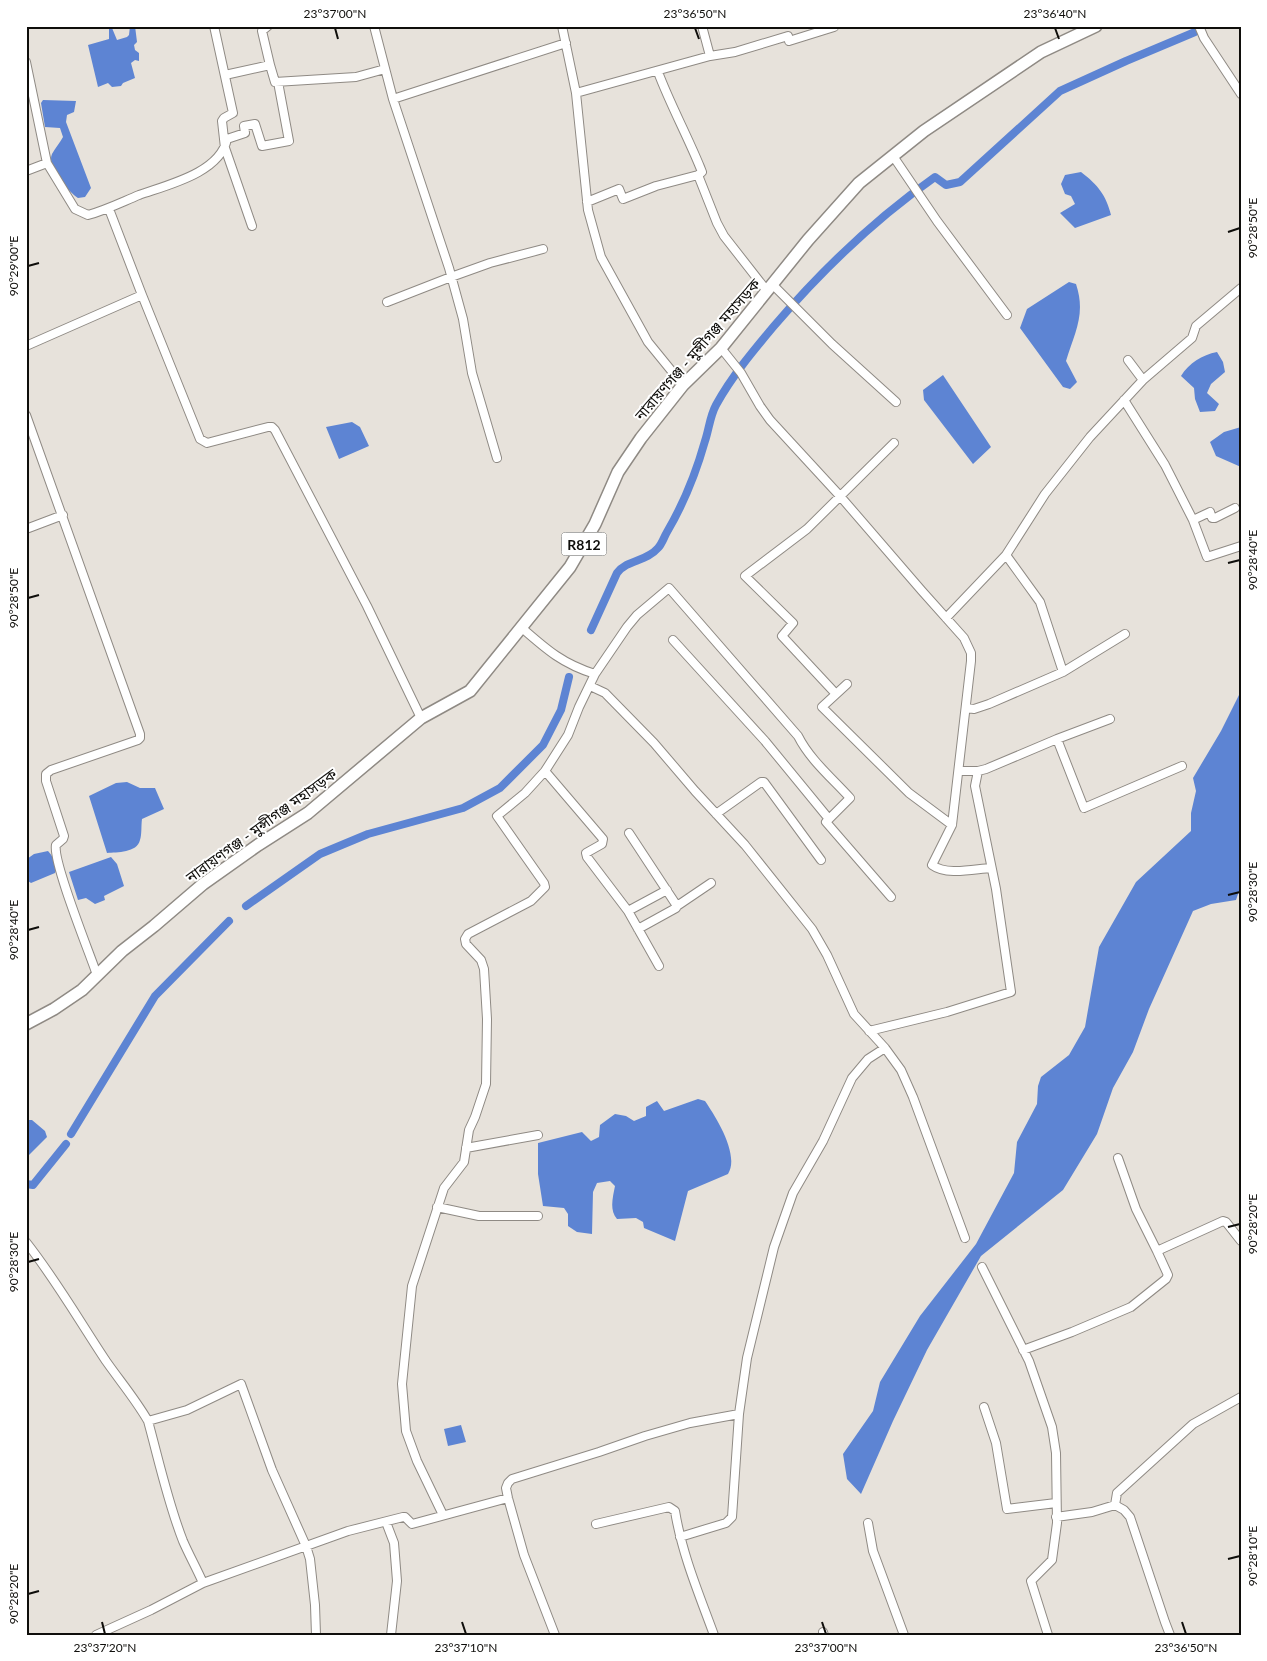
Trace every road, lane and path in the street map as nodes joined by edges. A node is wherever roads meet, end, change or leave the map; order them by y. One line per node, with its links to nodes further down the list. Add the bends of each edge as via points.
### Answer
1 (214, 26): 15 (street)
2 (268, 26): 12 (street, via 262,30)
3 (374, 26): 13 (street)
4 (562, 26): 9 (street)
5 (702, 26): 10 (street)
6 (1096, 26): 21 (main road, নারায়ণগঞ্জ - মুন্সীগঞ্জ মহাসড়ক / R812, via 1041,52 924,131)
7 (1199, 26): 18 (street)
8 (834, 27): 10 (street, via 789,41 788,36)
9 (566, 43): 17 (street); 19 (street)
10 (710, 56): 14 (street)
11 (26, 62): 22 (street)
12 (270, 65): 15 (street); 16 (street, via 274,81)
13 (385, 69): 16 (street, via 356,76); 19 (street)
14 (658, 72): 17 (street); 24 (street, via 700,166 702,172)
15 (225, 75): 20 (street, via 233,113 222,121)
16 (278, 82): 20 (street, via 288,141 262,146 254,124 244,126 245,133 227,139)
17 (576, 93): 25 (street)
18 (1241, 94)
19 (393, 99): 29 (street)
20 (225, 148): 26 (street, via 192,176); 27 (street)
21 (893, 156): 30 (main road, নারায়ণগঞ্জ - মুন্সীগঞ্জ মহাসড়ক / R812, via 859,183); 34 (street)
22 (47, 163): 23 (street); 26 (street, via 75,209 88,215)
23 (26, 170)
24 (698, 175): 25 (street, via 623,199 619,189); 30 (street, via 724,236)
25 (587, 202): 39 (street, via 601,257 625,303 648,342)
26 (109, 209): 32 (street)
27 (252, 226)
28 (543, 249): 29 (street)
29 (451, 277): 33 (street); 44 (street, via 463,320 472,373)
30 (770, 287): 36 (main road, নারায়ণগঞ্জ - মুন্সীগঞ্জ মহাসড়ক / R812); 41 (street)
31 (1241, 288): 38 (street, via 1196,326 1192,338)
32 (142, 295): 35 (street); 62 (street, via 200,439 208,443 268,427 275,430)
33 (388, 302)
34 (1007, 315)
35 (26, 346)
36 (721, 348): 39 (main road, নারায়ণগঞ্জ - মুন্সীগঞ্জ মহাসড়ক / R812); 45 (street, via 741,372 770,420)
37 (1128, 360): 38 (street)
38 (1144, 380): 40 (street)
39 (683, 385): 53 (main road, নারায়ণগঞ্জ - মুন্সীগঞ্জ মহাসড়ক / R812, via 618,472 595,524 570,567)
40 (1124, 400): 48 (street, via 1165,465); 51 (street, via 1045,494)
41 (896, 402)
42 (26, 415): 47 (street)
43 (894, 443): 45 (street)
44 (497, 458)
45 (840, 496): 52 (street); 60 (street, via 807,529 745,576 793,623 782,636)
46 (1235, 508): 48 (street, via 1215,518 1210,512)
47 (63, 515): 49 (street); 82 (street, via 140,734 138,740 46,774 64,836 56,845 64,884)
48 (1194, 520): 50 (street, via 1207,557)
49 (26, 530)
50 (1241, 546)
51 (1006, 556): 52 (street); 56 (street, via 1040,602)
52 (946, 618): 61 (street, via 964,638 971,653)
53 (522, 628): 57 (street, via 552,654 576,668); 62 (main road, নারায়ণগঞ্জ - মুন্সীগঞ্জ মহাসড়ক / R812, via 470,691)
54 (1125, 634): 56 (street)
55 (673, 640): 70 (street, via 765,741)
56 (1063, 672): 61 (street, via 988,704)
57 (595, 674): 59 (street); 70 (street, via 638,614 668,588 850,798)
58 (847, 684): 60 (street)
59 (590, 686): 66 (street, via 568,735); 69 (street, via 605,693)
60 (836, 694): 71 (street, via 822,707 908,793)
61 (966, 708): 67 (street)
62 (421, 718): 82 (main road, নারায়ণগঞ্জ - মুন্সীগঞ্জ মহাসড়ক / R812, via 308,813 203,884)
63 (1110, 719): 64 (street)
64 (1057, 739): 65 (street, via 1084,808); 68 (street)
65 (1182, 766)
66 (544, 771): 79 (street, via 603,839 602,844 586,855); 87 (street, via 525,793 497,816 545,888 531,901 468,934 465,939 481,960 484,970 487,1019 486,1084 469,1130)
67 (959, 771): 68 (street); 71 (street)
68 (978, 771): 74 (street, via 975,786)
69 (716, 814): 73 (street, via 764,782); 84 (street, via 812,929 854,1014)
70 (829, 819): 77 (street, via 826,822)
71 (952, 825): 74 (street, via 932,865 937,869 954,870)
72 (629, 833): 76 (street)
73 (821, 860)
74 (991, 868): 84 (street, via 1012,992)
75 (711, 883): 78 (street)
76 (667, 890): 78 (street); 79 (street)
77 (891, 898)
78 (678, 906): 80 (street)
79 (628, 911): 80 (street)
80 (638, 929): 81 (street)
81 (659, 966)
82 (97, 976): 83 (main road, নারায়ণগঞ্জ - মুন্সীগঞ্জ মহাসড়ক / R812, via 75,995)
83 (26, 1024)
84 (869, 1031): 85 (street)
85 (885, 1048): 91 (street, via 901,1070 913,1097); 99 (street, via 868,1059 852,1078 823,1141 793,1194 774,1247 747,1358)
86 (538, 1135): 87 (street)
87 (466, 1148): 89 (street, via 464,1162 444,1188)
88 (1118, 1158): 94 (street, via 1136,1209)
89 (436, 1207): 90 (street, via 479,1216); 104 (street, via 412,1286 402,1384 406,1431)
90 (538, 1216)
91 (965, 1238)
92 (1241, 1241): 94 (street, via 1222,1221)
93 (26, 1242): 100 (street)
94 (1157, 1251): 96 (street, via 1168,1275 1131,1307)
95 (982, 1267): 96 (street)
96 (1023, 1350): 102 (street, via 1052,1428 1057,1471)
97 (1241, 1397): 103 (street, via 1193,1424 1118,1494)
98 (984, 1407): 102 (street, via 996,1443 1007,1509)
99 (739, 1414): 101 (street, via 645,1436 512,1479 506,1488); 109 (street, via 732,1517 726,1523)
100 (148, 1421): 110 (street, via 187,1410 240,1384 272,1470); 111 (street, via 167,1493)
101 (508, 1498): 104 (street); 117 (street, via 524,1555)
102 (1056, 1504): 105 (street)
103 (1115, 1505): 105 (street); 121 (street, via 1130,1517)
104 (443, 1515): 106 (street, via 412,1524 405,1517)
105 (1056, 1517): 120 (street, via 1052,1560 1031,1581)
106 (386, 1522): 110 (street); 116 (street, via 394,1543 397,1582)
107 (868, 1523): 119 (street, via 873,1551)
108 (596, 1524): 109 (street, via 668,1507 675,1511)
109 (680, 1536): 118 (street, via 688,1568)
110 (306, 1546): 111 (street); 115 (street, via 310,1559)
111 (203, 1584): 112 (street)
112 (107, 1630): 113 (street); 114 (street, via 114,1627)
113 (96, 1635)
114 (117, 1635)
115 (316, 1635)
116 (391, 1635)
117 (555, 1635)
118 (714, 1635)
119 (904, 1635)
120 (1048, 1635)
121 (1170, 1635)

